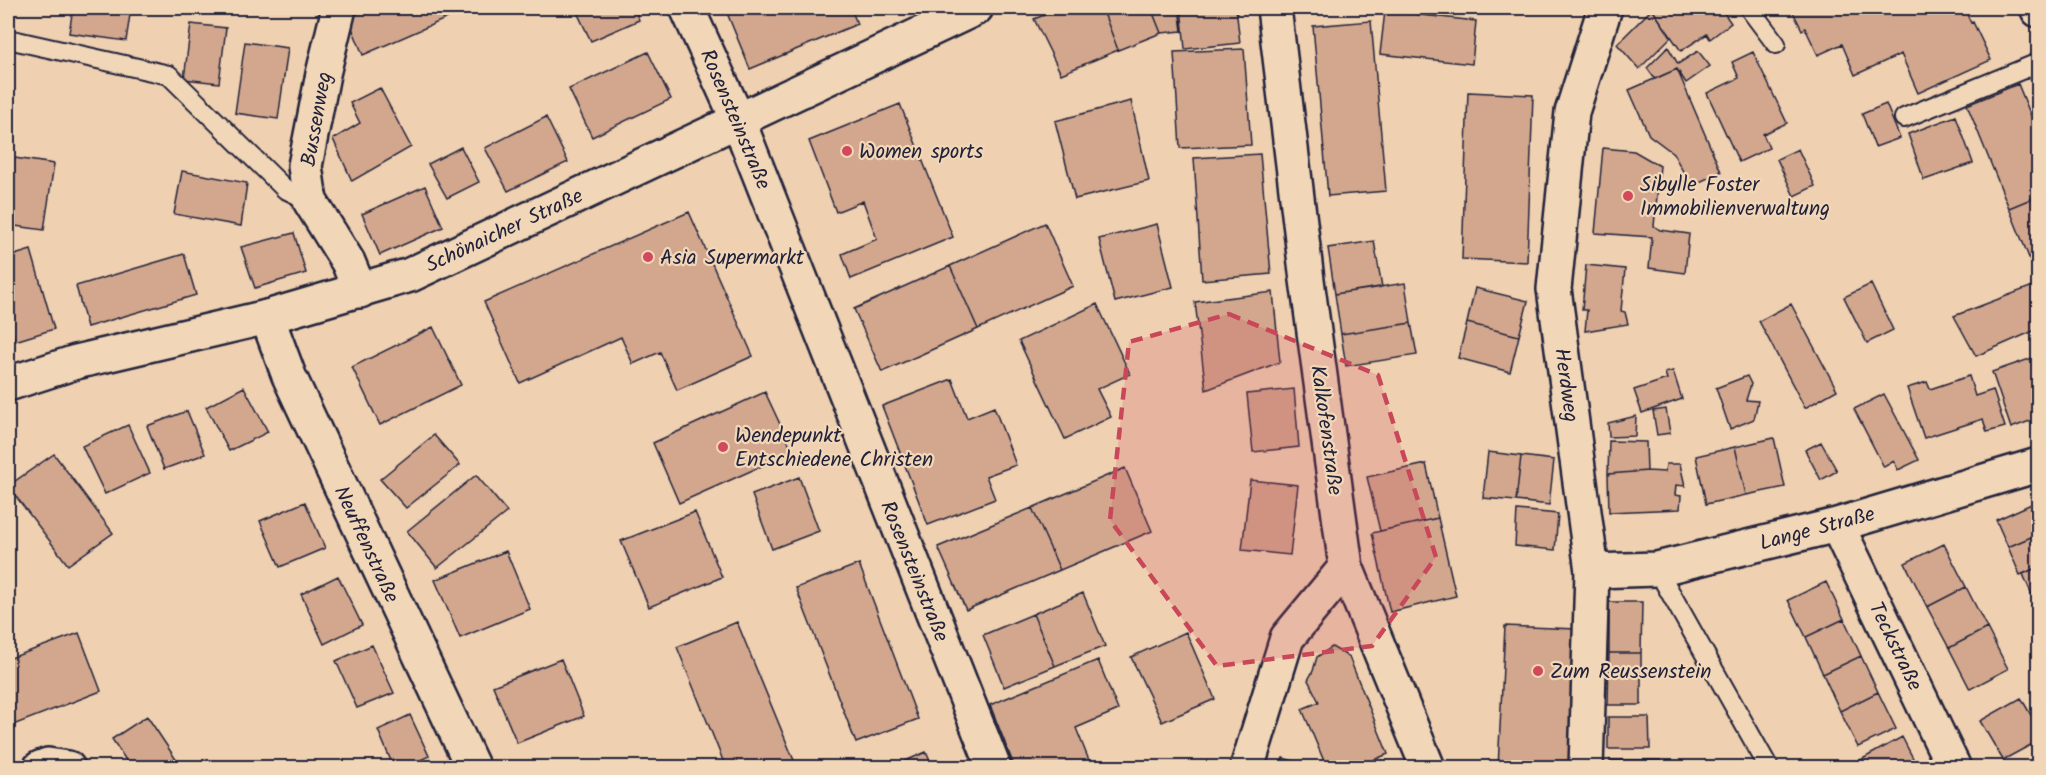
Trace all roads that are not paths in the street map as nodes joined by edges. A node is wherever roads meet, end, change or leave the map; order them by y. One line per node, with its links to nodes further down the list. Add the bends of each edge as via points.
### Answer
1 (339, 8): 14 (street, Bussenweg, via 305,166)
2 (687, 8): 13 (street, Rosensteinstraße)
3 (976, 8): 13 (street, Schönaicher Straße)
4 (1274, 8): 11 (street, Kalkofenstraße)
5 (1292, 8): 11 (street, Kalkofenstraße, via 1285,20)
6 (1605, 8): 22 (street, Herdweg, via 1572,112 1554,289)
7 (1749, 8): 9 (lane)
8 (8, 39): 14 (lane, via 170,75 285,189)
9 (1776, 45)
10 (2038, 63): 12 (lane)
11 (1282, 77): 20 (street, Kalkofenstraße)
12 (1904, 118)
13 (738, 120): 15 (street, Schönaicher Straße, via 410,275); 26 (street, Rosensteinstraße)
14 (310, 201): 15 (street, Bussenweg, via 348,262)
15 (360, 291): 16 (street, Schönaicher Straße)
16 (267, 317): 17 (street, Schönaicher Straße, via 76,362); 25 (street, Neuffenstraße, via 289,376)
17 (8, 384)
18 (2038, 465): 19 (street, Lange Straße)
19 (1837, 525): 21 (street, Lange Straße); 31 (street, Teckstraße)
20 (1346, 567): 27 (street, via 1287,638); 28 (street, Kalkofenstraße)
21 (1657, 569): 22 (street, Lange Straße); 30 (lane)
22 (1592, 571): 29 (street, Herdweg)
23 (39, 768): 24 (street)
24 (68, 768)
25 (473, 768)
26 (994, 768)
27 (1247, 768)
28 (1428, 768)
29 (1586, 768)
30 (1769, 768)
31 (1954, 768)

